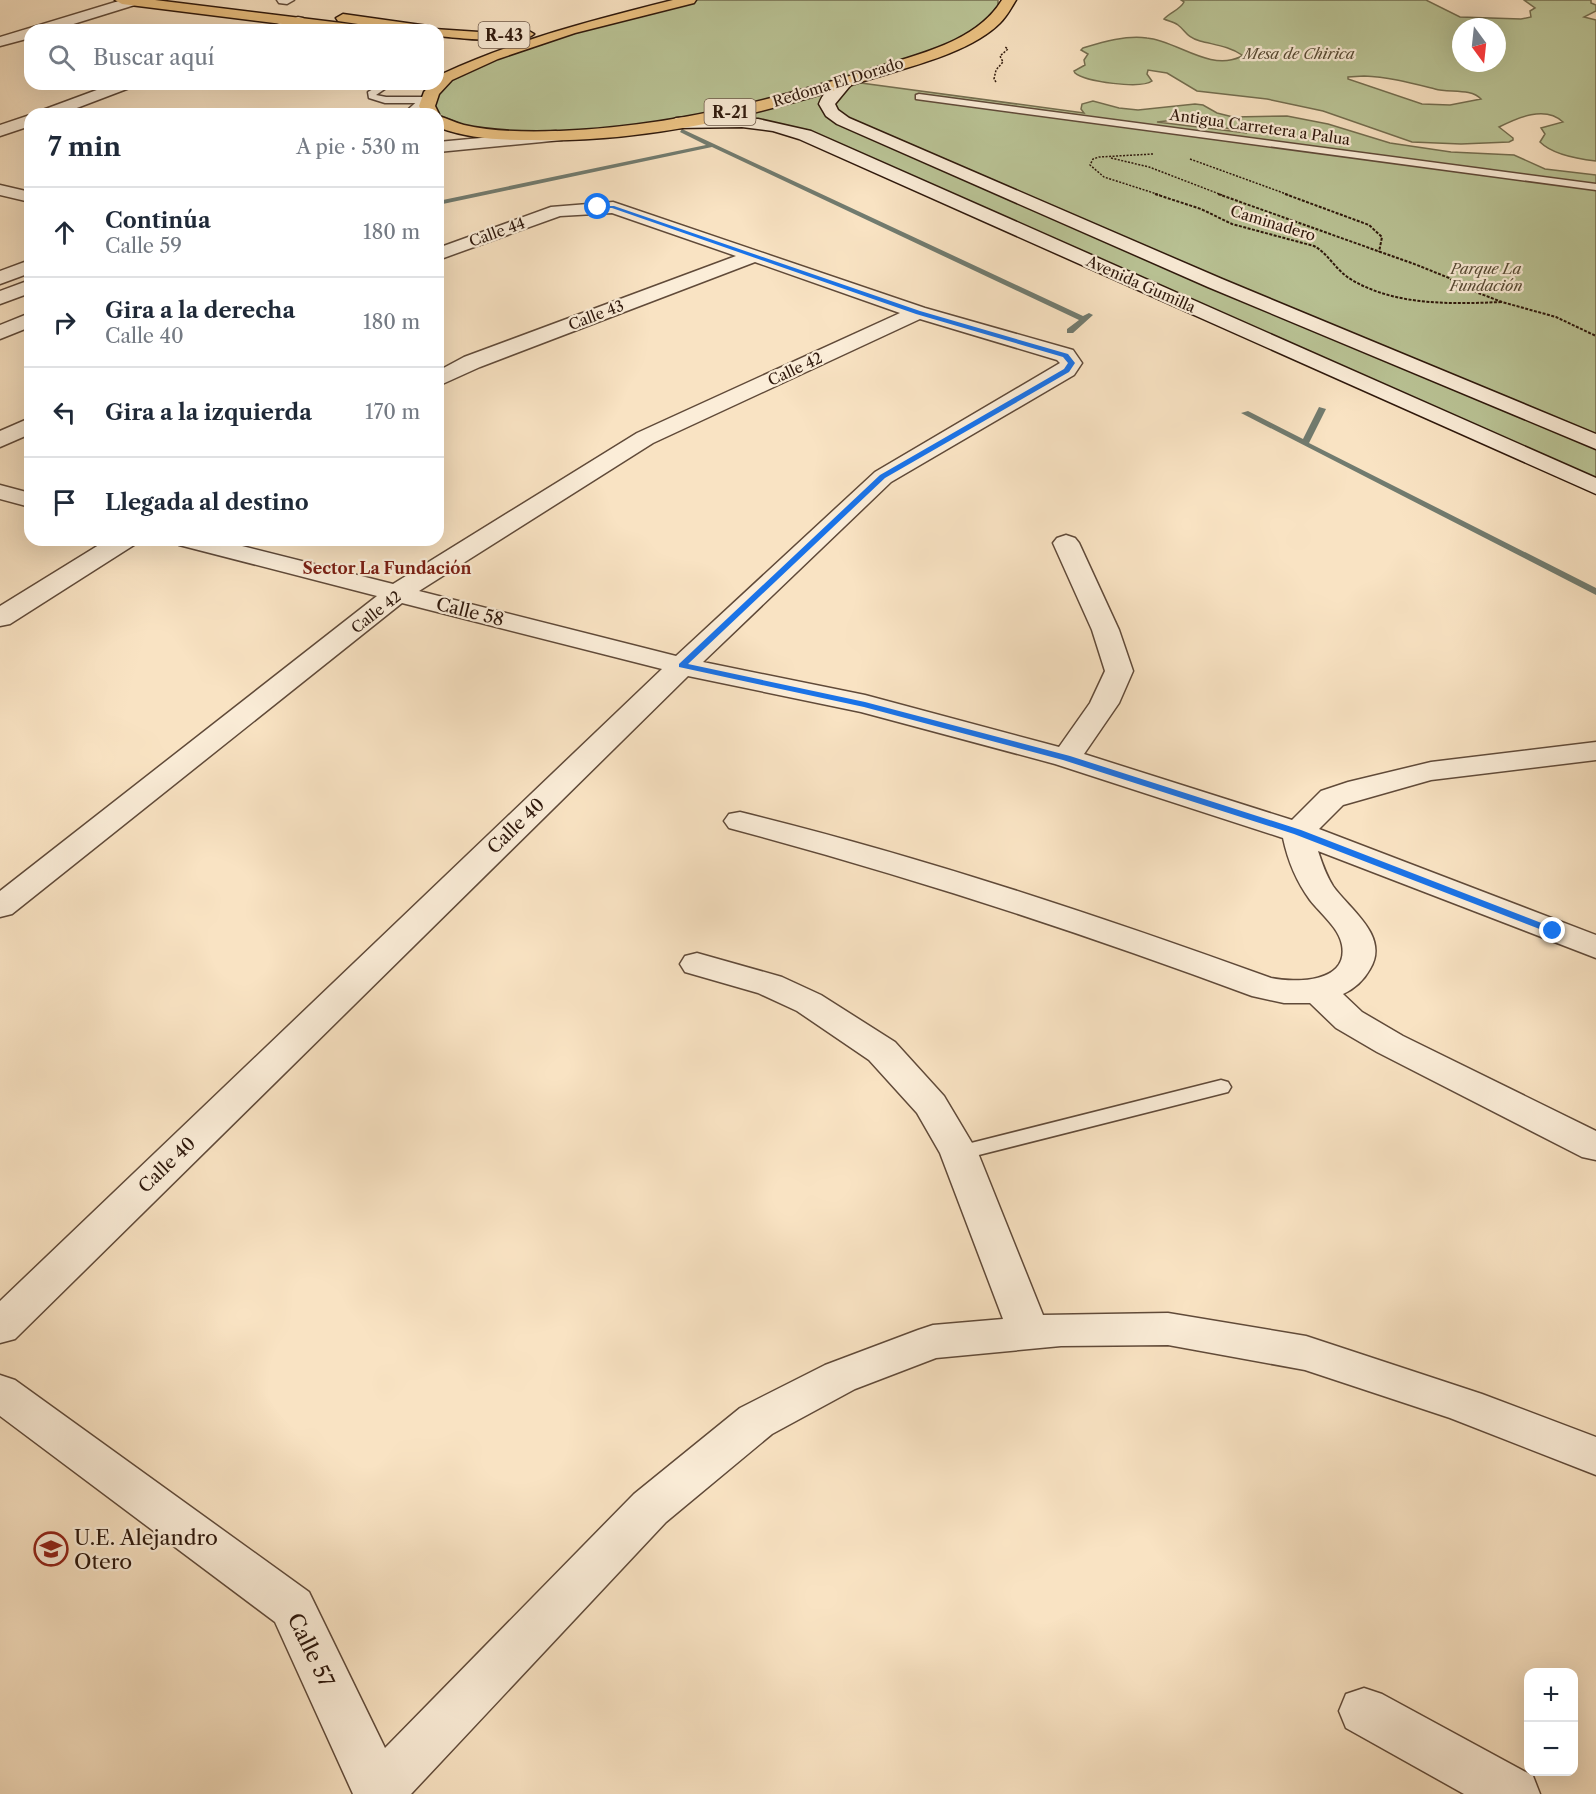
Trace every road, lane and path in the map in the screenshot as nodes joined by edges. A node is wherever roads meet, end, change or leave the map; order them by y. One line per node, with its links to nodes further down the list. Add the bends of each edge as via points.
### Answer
1 (211, 0): 7 (main road)
2 (689, 0): 4 (main road)
3 (128, 1): 7 (main road); 8 (street)
4 (677, 2): 13 (main road)
5 (1005, 3): 16 (main road, Redoma El Dorado / R-21, via 992,23)
6 (358, 4): 7 (main road)
7 (301, 13): 9 (street); 10 (lane); 11 (main road); 12 (main road)
8 (57, 24)
9 (283, 24)
10 (315, 24)
11 (343, 24)
12 (383, 24)
13 (570, 30): 14 (main road, R-43, via 495,36); 19 (main road)
14 (444, 32)
15 (24, 35): 17 (street)
16 (960, 41): 21 (main road, Redoma El Dorado / R-21); 22 (path, via 1008,49 1000,56 1003,62 994,79)
17 (0, 42)
18 (444, 44): 19 (main road, R-43, via 460,50 466,57)
19 (464, 69): 20 (main road)
20 (444, 81)
21 (846, 81): 31 (main road, Redoma El Dorado / R-21, via 746,109); 57 (street, Avenida Gumilla, via 827,104 843,121 1215,283)
22 (1001, 85)
23 (111, 90): 28 (street)
24 (378, 90): 27 (lane, via 372,96)
25 (436, 90): 27 (main road)
26 (919, 97): 38 (lane, Antigua Carretera a Palua)
27 (429, 107)
28 (62, 108)
29 (24, 122): 32 (street)
30 (444, 123): 33 (main road, Redoma El Dorado / R-21, via 489,134)
31 (676, 123): 33 (main road, Redoma El Dorado / R-21); 58 (street, Avenida Gumilla, via 750,122 805,135)
32 (0, 131)
33 (594, 134): 34 (street)
34 (444, 146)
35 (1160, 154): 36 (path)
36 (1107, 157): 42 (path, Caminadero, via 1149,166); 48 (path, Caminadero, via 1093,159 1090,165 1104,177 1209,212 1232,224 1314,246 1326,253 1340,271 1372,289 1432,302)
37 (1186, 158): 42 (path, Caminadero, via 1370,225 1382,237)
38 (1596, 187)
39 (0, 190): 40 (street)
40 (24, 196)
41 (444, 252): 43 (street, Calle 44, via 557,211 613,207)
42 (1379, 252): 48 (path, Caminadero)
43 (756, 255): 49 (street, Calle 44); 54 (street, Calle 43)
44 (24, 268): 45 (street)
45 (0, 278)
46 (24, 288): 47 (street)
47 (0, 298)
48 (1502, 302): 52 (path, Caminadero, via 1556,317)
49 (918, 312): 53 (street, Calle 44, via 1065,355 1071,363); 64 (street, Calle 42, via 645,438)
50 (24, 322): 51 (street)
51 (0, 333)
52 (1596, 336)
53 (1066, 370): 66 (street, Calle 40, via 883,477)
54 (444, 376)
55 (24, 428): 56 (street)
56 (0, 440)
57 (1596, 442)
58 (1596, 487)
59 (0, 492): 60 (street)
60 (24, 498)
61 (1066, 543): 68 (street, via 1120,669 1114,685)
62 (115, 546): 65 (street)
63 (212, 546): 64 (street, Calle 58)
64 (399, 593): 66 (street, Calle 58); 71 (street, Calle 42)
65 (0, 618)
66 (682, 666): 68 (street, Calle 58, via 865,704); 78 (street, Calle 40)
67 (1596, 751): 70 (street, via 1431,771 1359,789 1332,798)
68 (1066, 758): 70 (street, Calle 58)
69 (740, 821): 74 (street, via 860,852 986,891 1264,988)
70 (1298, 832): 72 (street, Calle 58); 74 (street, via 1311,875 1349,923 1359,948 1352,972 1334,987)
71 (0, 907)
72 (1596, 947)
73 (697, 964): 77 (street, via 770,985 809,1003 882,1051 932,1105)
74 (1318, 992): 76 (street, via 1349,1020 1390,1044)
75 (1221, 1088): 77 (lane)
76 (1596, 1147)
77 (959, 1152): 79 (street)
78 (0, 1327)
79 (1029, 1332): 81 (street, via 1168,1329 1306,1353 1466,1406); 83 (street, via 933,1342 840,1377 756,1421 650,1508)
80 (0, 1392): 83 (street, Calle 57, via 292,1607)
81 (1596, 1456)
82 (1364, 1711): 84 (street)
83 (380, 1792)
84 (1514, 1794)

